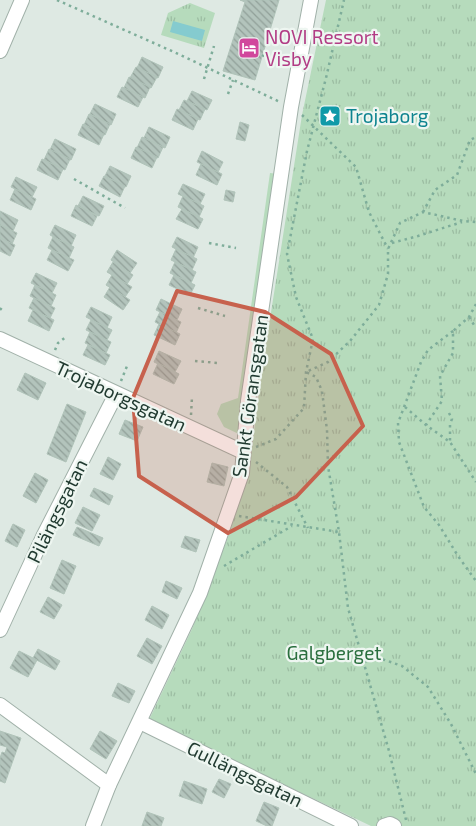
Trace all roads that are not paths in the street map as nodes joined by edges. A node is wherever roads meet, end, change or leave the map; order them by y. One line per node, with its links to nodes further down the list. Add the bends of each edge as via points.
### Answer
1 (22, 0): 3 (street)
2 (311, 0): 6 (street, Sankt Göransgatan, via 292,107)
3 (0, 51)
4 (0, 339): 5 (street, Trojaborgsgatan)
5 (116, 394): 6 (street, Trojaborgsgatan); 7 (street, Pilängsgatan)
6 (243, 452): 9 (street, Sankt Göransgatan, via 242,473 200,592)
7 (0, 630)
8 (0, 704): 10 (street)
9 (140, 722): 10 (street, Sankt Göransgatan); 12 (street, Gullängsgatan)
10 (110, 785): 11 (street, Sankt Göransgatan)
11 (93, 826)
12 (351, 826)
13 (384, 826): 14 (street)
14 (394, 826)

